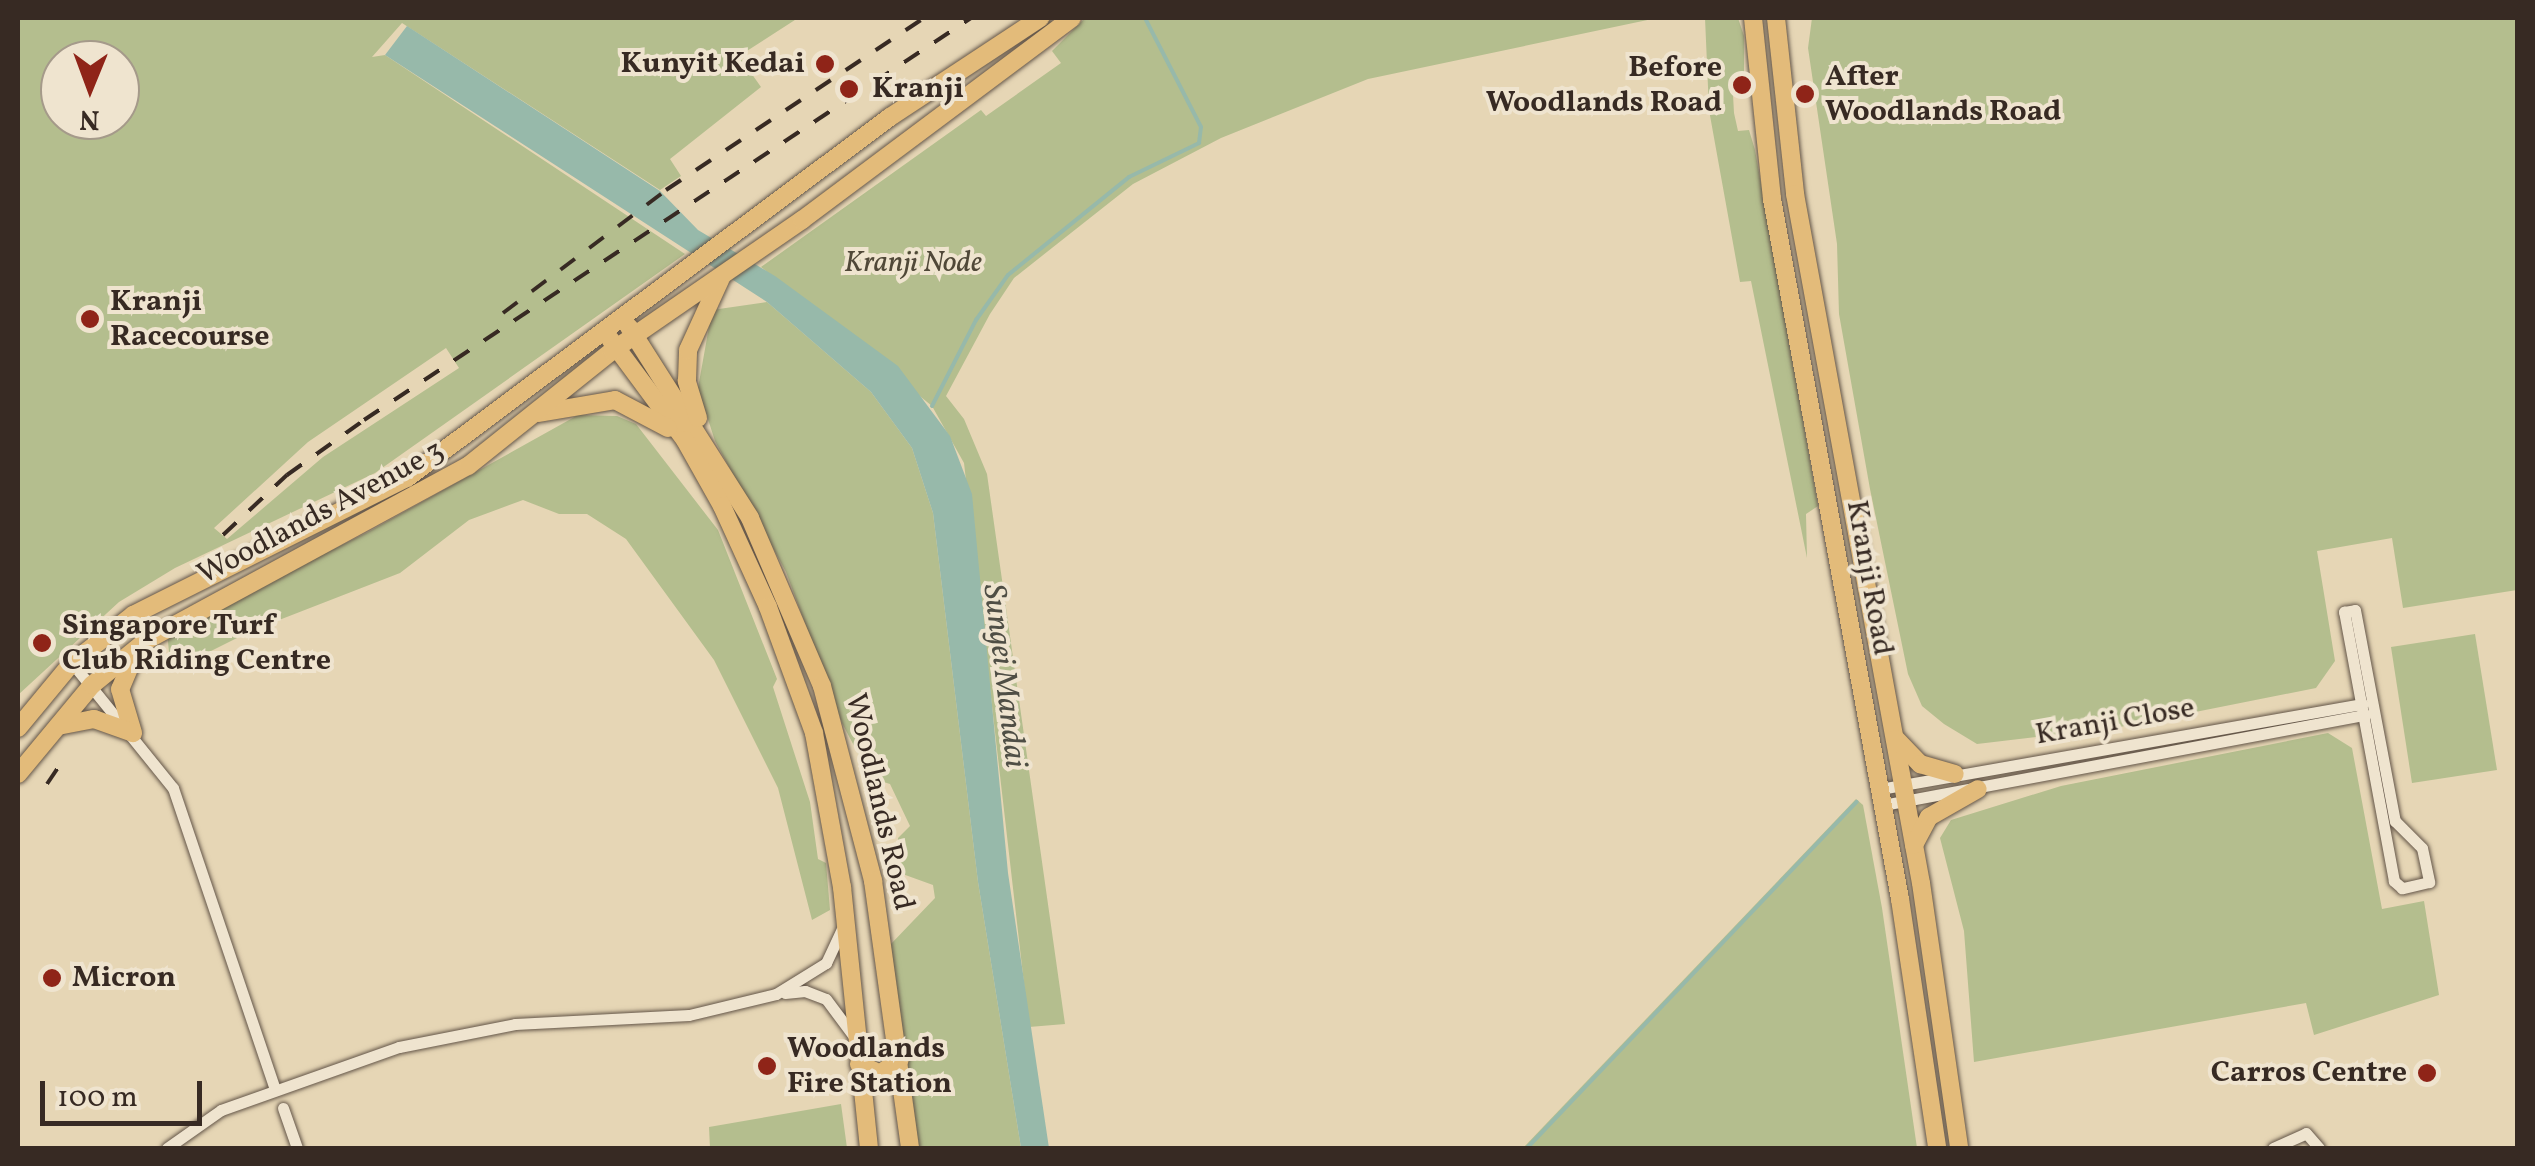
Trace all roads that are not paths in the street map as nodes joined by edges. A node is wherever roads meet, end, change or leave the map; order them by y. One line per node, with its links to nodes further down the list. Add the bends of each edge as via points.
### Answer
1 (1040, 18): 5 (main road, via 890,117)
2 (1072, 18): 6 (main road)
3 (1753, 18): 26 (main road, Kranji Road, via 1772,198)
4 (1776, 18): 21 (main road, Kranji Road, via 1794,194)
5 (774, 206): 6 (main road, via 778,223); 8 (main road)
6 (802, 220): 7 (main road)
7 (724, 272): 10 (main road); 13 (main road, via 688,350)
8 (623, 318): 9 (main road); 10 (main road, Woodlands Road)
9 (604, 331): 11 (main road, Woodlands Road); 15 (main road, Woodlands Avenue 3, via 406,478 190,581)
10 (634, 335): 11 (main road); 13 (main road, Woodlands Road)
11 (616, 348): 12 (main road, Woodlands Avenue 3); 13 (main road, Woodlands Road)
12 (520, 420): 13 (main road, via 575,402 615,400); 14 (main road, Woodlands Avenue 3, via 420,497)
13 (693, 437): 28 (main road, Woodlands Road, via 768,607 814,733); 33 (main road, Woodlands Road, via 790,601 843,749 871,870)
14 (154, 636): 16 (main road, Woodlands Avenue 3); 19 (main road, via 121,681)
15 (72, 663): 16 (street); 18 (main road, Woodlands Avenue 3)
16 (92, 685): 19 (street); 20 (main road, Woodlands Avenue 3)
17 (2367, 709): 17 (street, via 2344,612 2355,610); 17 (street, via 2395,821 2422,848 2429,882 2402,888 2394,881); 23 (street, Kranji Close); 24 (street, Kranji Close)
18 (18, 728)
19 (134, 733): 20 (main road, via 86,718); 35 (street, via 179,802)
20 (48, 734): 22 (main road, Woodlands Avenue 3)
21 (1895, 738): 23 (main road, via 1920,764); 25 (main road, Kranji Road)
22 (18, 774)
23 (1955, 774): 25 (street, Kranji Close)
24 (1978, 789): 25 (street, Kranji Close); 27 (main road, via 1928,817)
25 (1904, 793): 26 (street, Kranji Close); 27 (main road, Kranji Road)
26 (1882, 798): 32 (main road, Kranji Road)
27 (1914, 845): 31 (main road, Kranji Road)
28 (844, 919): 29 (street, via 826,963); 30 (main road, Woodlands Road)
29 (776, 994): 30 (street, via 806,991 826,999); 35 (street, via 688,1014 460,1032)
30 (856, 1040): 34 (main road, Woodlands Road)
31 (1944, 1044): 32 (main road); 42 (main road, Kranji Road)
32 (1921, 1053): 41 (main road, Kranji Road)
33 (900, 1059): 34 (main road, via 880,1074); 40 (main road, Woodlands Road)
34 (858, 1064): 39 (main road, Woodlands Road)
35 (275, 1089): 37 (street, via 204,1118)
36 (283, 1108): 38 (street)
37 (167, 1148)
38 (297, 1148)
39 (869, 1148)
40 (910, 1148)
41 (1937, 1148)
42 (1959, 1148)
43 (2273, 1148): 44 (street, via 2306,1133)
44 (2319, 1148)

